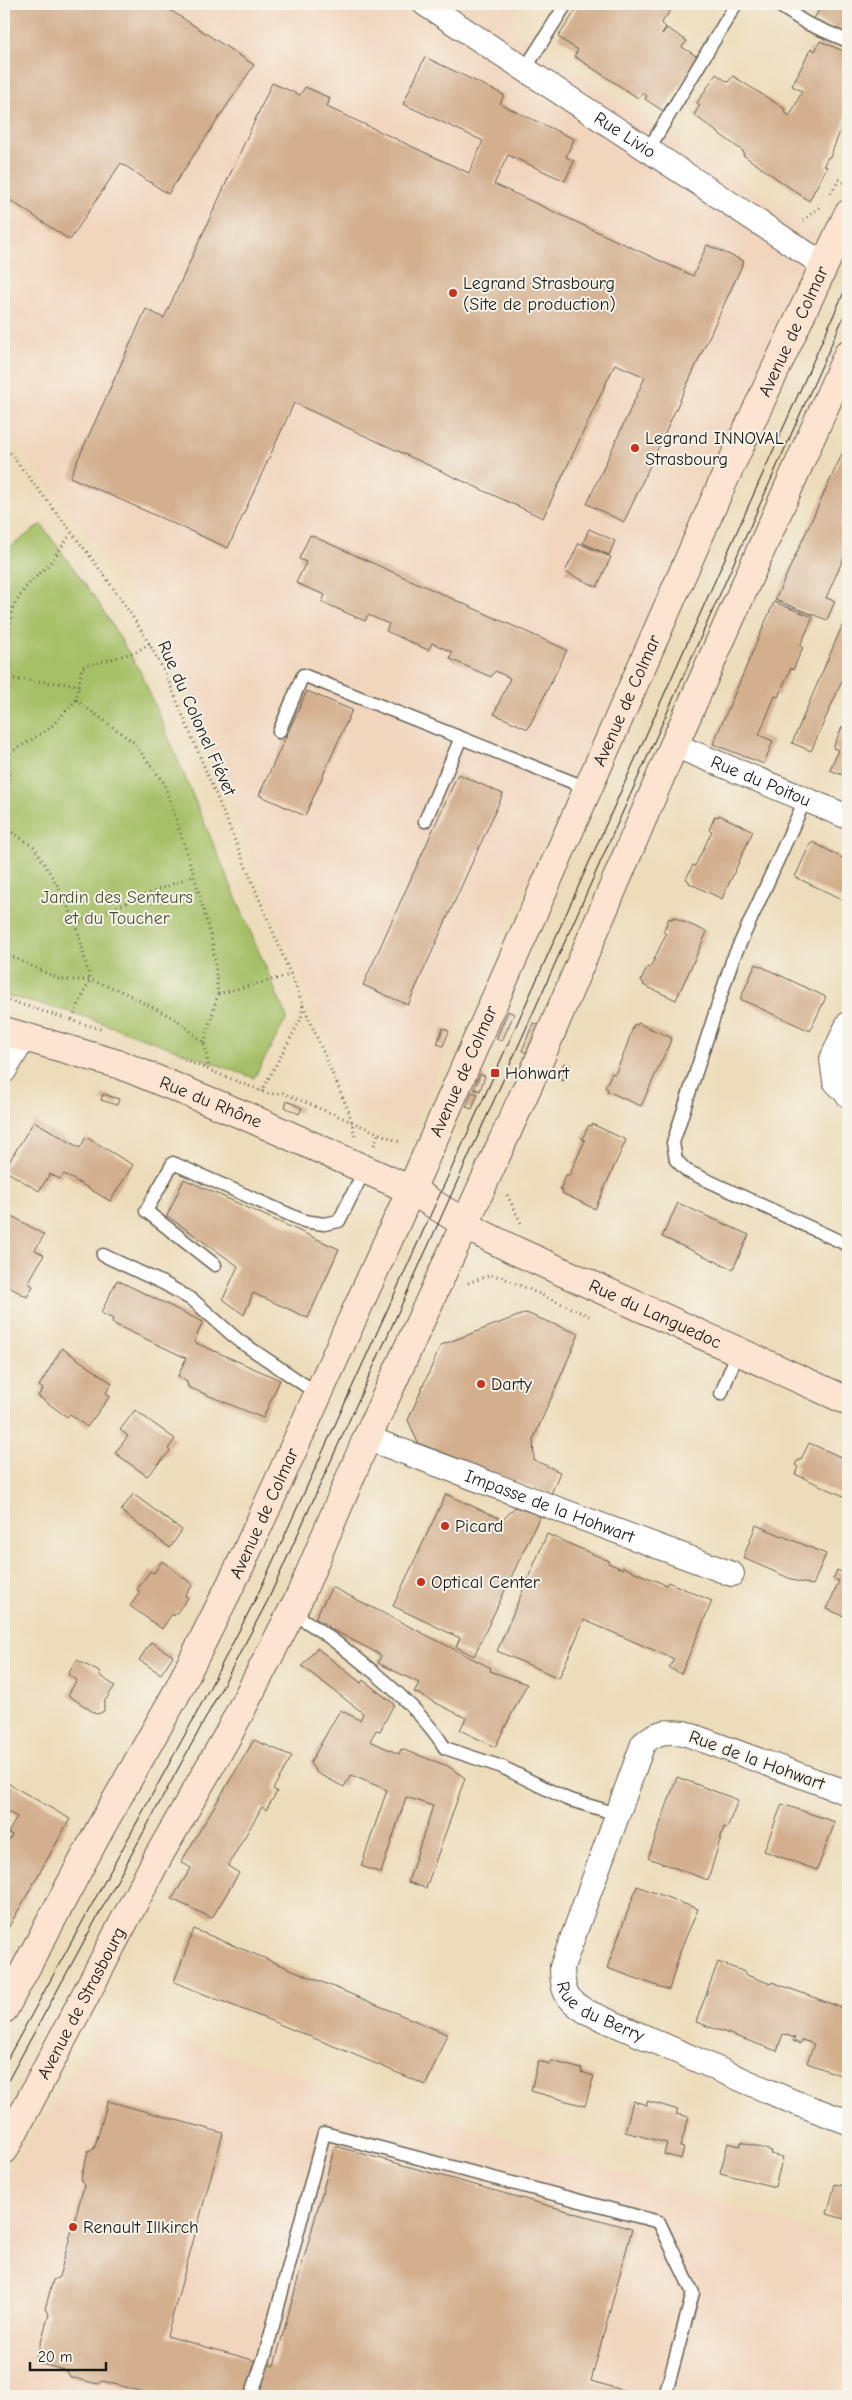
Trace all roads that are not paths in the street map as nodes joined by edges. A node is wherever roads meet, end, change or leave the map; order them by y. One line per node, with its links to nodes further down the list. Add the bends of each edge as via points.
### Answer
1 (425, 4): 6 (street, Rue Livio)
2 (566, 4): 6 (lane)
3 (736, 4): 7 (lane)
4 (777, 4): 5 (lane, via 806,22)
5 (848, 41)
6 (525, 69): 7 (street, Rue Livio)
7 (648, 150): 9 (street, Rue Livio)
8 (837, 208): 9 (main road, Avenue de Colmar)
9 (824, 265): 14 (main road, Avenue de Colmar, via 722,484)
10 (848, 354): 13 (main road)
11 (279, 732): 12 (lane, via 303,675)
12 (461, 738): 14 (lane); 17 (lane)
13 (674, 745): 15 (street, Rue du Poitou); 24 (main road)
14 (587, 788): 23 (main road, Avenue de Colmar)
15 (805, 800): 16 (street, Rue du Poitou); 25 (lane, via 732,961 672,1143 676,1160 687,1171)
16 (848, 817)
17 (425, 821)
18 (848, 1024): 21 (street, via 832,1058 835,1081)
19 (14, 1034): 20 (street); 22 (main road, Rue du Rhône, via 121,1065)
20 (4, 1071)
21 (848, 1095)
22 (365, 1169): 23 (main road, Rue du Rhône); 27 (lane, via 340,1221 324,1224 304,1221 173,1163 146,1211)
23 (411, 1190): 24 (main road); 29 (main road, Avenue de Colmar)
24 (466, 1223): 28 (main road, Rue du Languedoc, via 514,1250); 32 (main road)
25 (848, 1245)
26 (103, 1256): 29 (lane, via 194,1301 238,1340)
27 (216, 1265)
28 (738, 1351): 30 (lane); 31 (main road, Rue du Languedoc)
29 (318, 1394): 38 (main road, Avenue de Colmar, via 240,1566 175,1696 100,1827)
30 (721, 1394)
31 (848, 1401)
32 (367, 1438): 33 (street, Impasse de la Hohwart); 34 (main road)
33 (732, 1574)
34 (292, 1612): 37 (lane, via 387,1685 434,1730 445,1748 502,1767 567,1799); 40 (main road, Avenue de Strasbourg, via 228,1735 159,1855)
35 (666, 1731): 36 (street, Rue de la Hohwart, via 684,1733); 37 (street, Rue du Berry, via 651,1735 643,1744)
36 (848, 1793)
37 (617, 1814): 39 (street, Rue du Berry, via 562,1967 568,1999 594,2015)
38 (4, 2009)
39 (848, 2122)
40 (4, 2150)
41 (251, 2396): 42 (lane, via 266,2352 324,2133 659,2222 693,2293)
42 (665, 2396)

